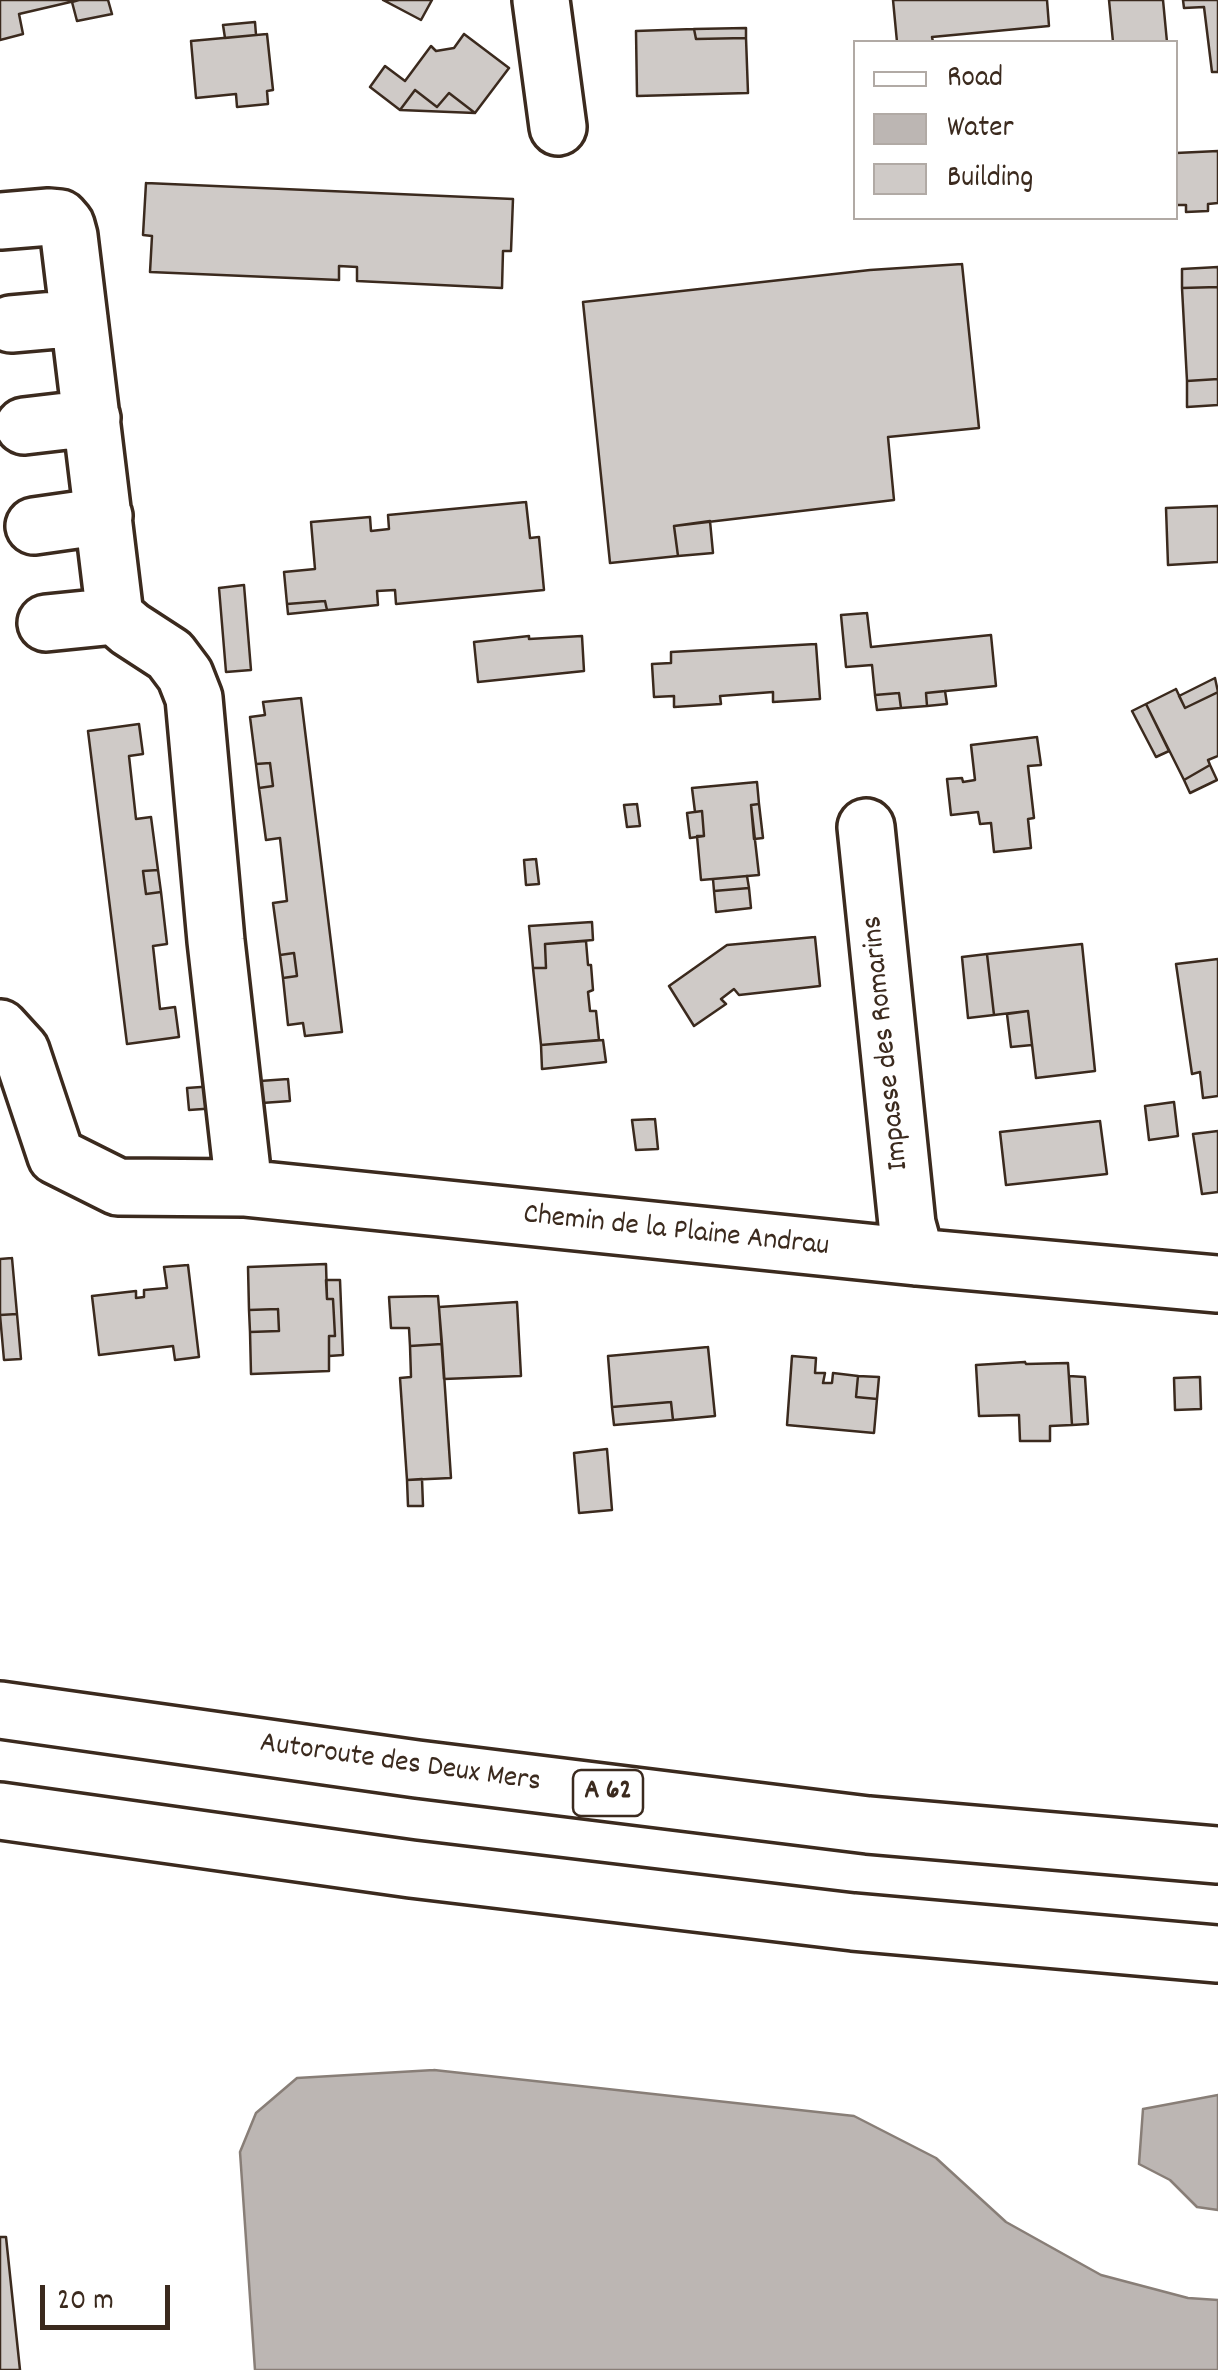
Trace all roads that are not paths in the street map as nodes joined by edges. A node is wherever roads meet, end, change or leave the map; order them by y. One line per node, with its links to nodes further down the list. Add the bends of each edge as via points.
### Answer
1 (542, 0): 2 (main road)
2 (558, 126)
3 (0, 220): 4 (main road, via 49,217 66,225)
4 (79, 318): 5 (main road); 6 (main road)
5 (12, 324)
6 (92, 418): 7 (main road); 8 (main road)
7 (24, 426)
8 (104, 516): 9 (main road); 10 (main road)
9 (34, 526)
10 (116, 616): 11 (main road); 14 (main road, via 170,655 194,698)
11 (46, 623)
12 (866, 827): 15 (main road, Impasse des Romarins, via 907,1224)
13 (0, 1028): 14 (main road, Chemin de la Plaine Andrau, via 21,1050 56,1156 118,1187)
14 (244, 1188): 15 (main road, Chemin de la Plaine Andrau)
15 (916, 1257): 16 (main road, Chemin de la Plaine Andrau)
16 (1218, 1284)
17 (0, 1710): 19 (main road, Autoroute des Deux Mers / A 62, via 868,1825)
18 (0, 1811): 20 (main road, via 853,1922)
19 (1218, 1855)
20 (1218, 1954)

